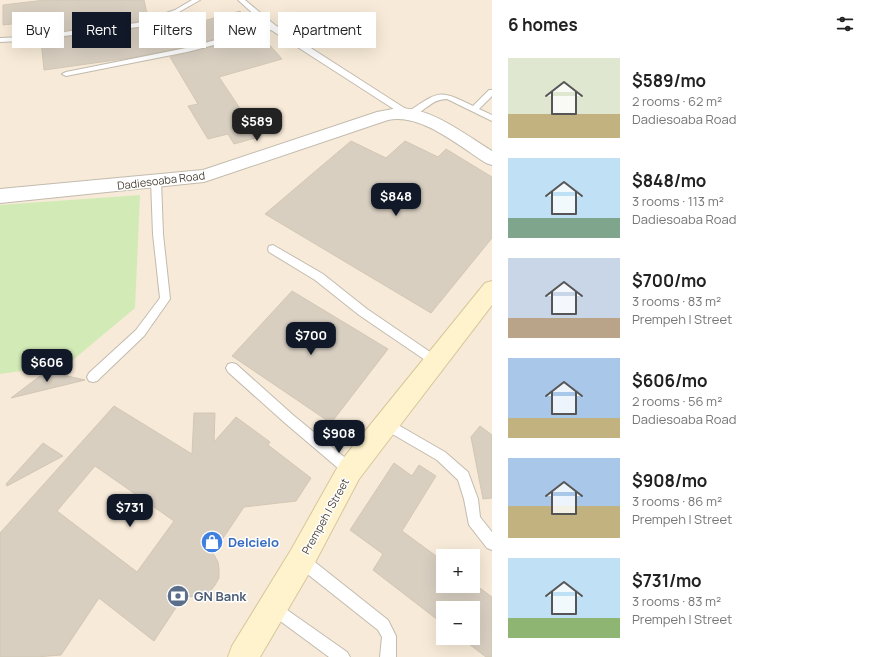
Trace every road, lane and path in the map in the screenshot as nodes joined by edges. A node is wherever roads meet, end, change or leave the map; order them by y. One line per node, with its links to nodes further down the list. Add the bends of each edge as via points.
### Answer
1 (197, 0): 4 (lane, via 177,11 138,25)
2 (241, 0): 3 (lane)
3 (272, 27): 5 (lane, via 187,50); 9 (lane)
4 (0, 40)
5 (66, 74)
6 (492, 92): 7 (lane)
7 (488, 101): 8 (lane)
8 (474, 109): 9 (lane, via 441,96); 10 (lane)
9 (409, 114): 11 (street, Dadiesoaba Road, via 430,121); 12 (street, Dadiesoaba Road, via 383,116 204,176)
10 (492, 118)
11 (492, 159)
12 (156, 181): 13 (street, Dadiesoaba Road); 18 (lane, via 158,234 165,299 140,333)
13 (0, 196)
14 (273, 249): 16 (lane, via 319,277 363,312)
15 (492, 289): 16 (main road, Prempeh I Street)
16 (435, 361): 19 (main road, Prempeh I Street)
17 (232, 368): 20 (lane, via 289,420)
18 (93, 378)
19 (386, 424): 20 (main road, Prempeh I Street); 21 (lane, via 441,456 463,476 471,499 474,520)
20 (350, 470): 22 (main road, Prempeh I Street)
21 (492, 543)
22 (301, 560): 23 (main road, Prempeh I Street); 26 (lane, via 383,625 389,636)
23 (273, 607): 24 (main road, Prempeh I Street); 25 (lane)
24 (243, 657)
25 (342, 657)
26 (388, 657)

